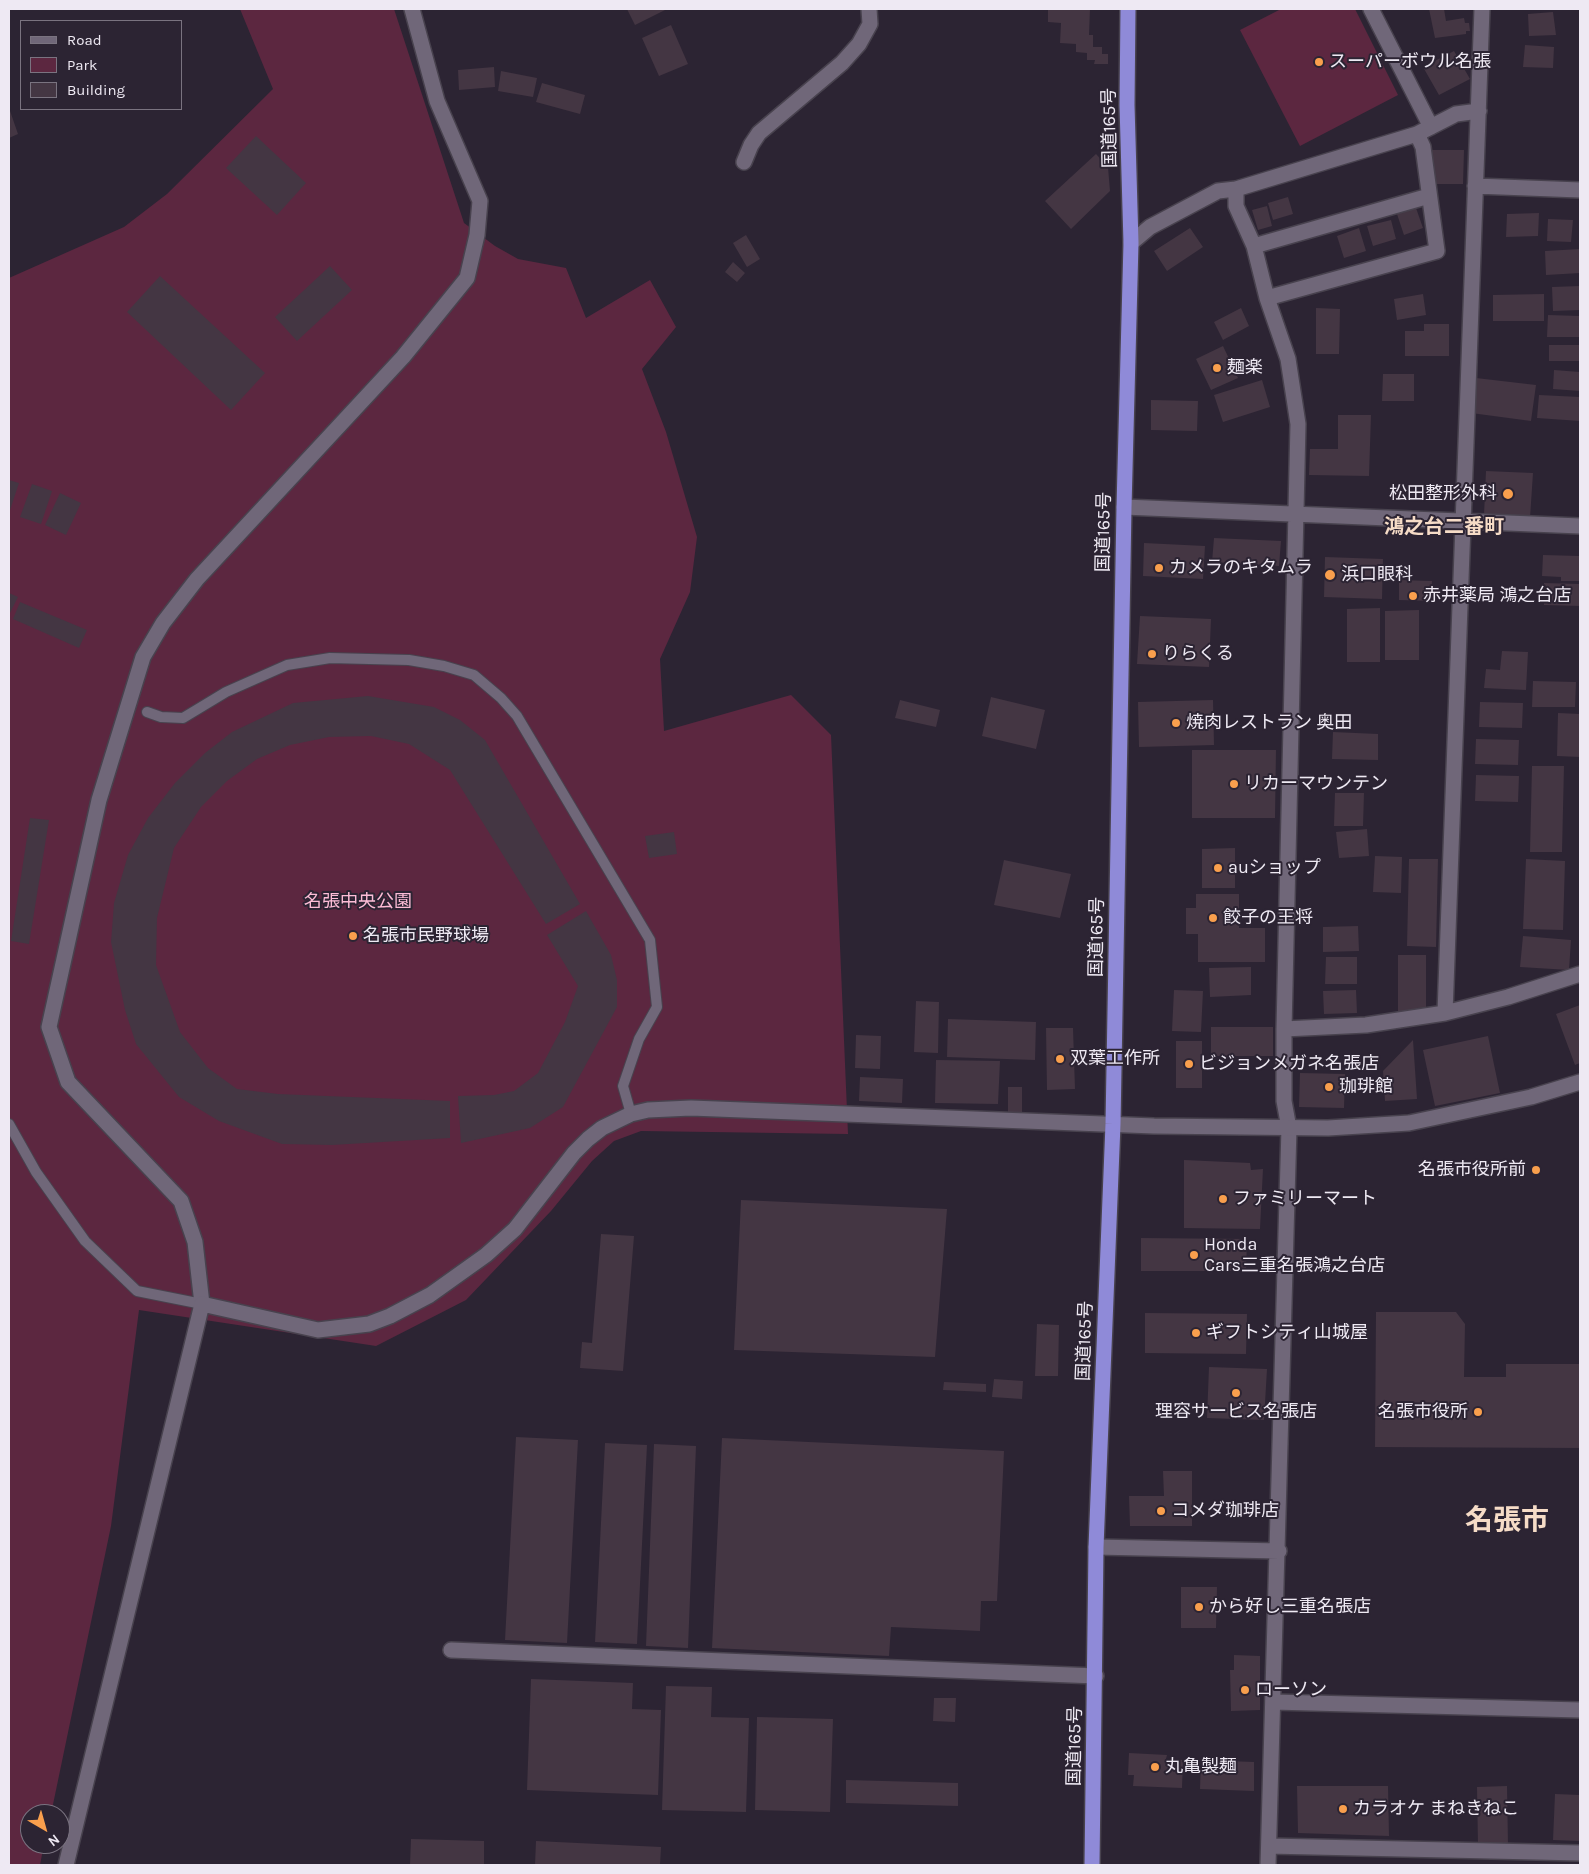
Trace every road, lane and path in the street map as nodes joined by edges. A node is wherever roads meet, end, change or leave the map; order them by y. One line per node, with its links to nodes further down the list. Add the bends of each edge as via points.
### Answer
1 (412, 9): 30 (street, via 437,101 480,202 477,235 467,278 403,356 197,579 143,657 99,800 49,1027 68,1082 180,1201 195,1242)
2 (869, 9): 9 (street, via 870,24 859,44 842,63 759,133)
3 (1128, 9): 14 (highway, 国道165号)
4 (1371, 9): 7 (street)
5 (1482, 9): 6 (street)
6 (1479, 111): 7 (street, via 1456,114); 10 (street)
7 (1431, 127): 8 (street)
8 (1417, 134): 11 (street); 13 (street, via 1423,147)
9 (744, 162)
10 (1475, 186): 12 (street); 19 (street)
11 (1236, 189): 14 (street, via 1218,191 1150,227); 15 (street, via 1236,206)
12 (1580, 190)
13 (1429, 196): 15 (street); 16 (street, via 1438,251)
14 (1131, 243): 17 (highway, 国道165号)
15 (1254, 246): 16 (street)
16 (1267, 298): 18 (street, via 1288,359 1294,393 1298,424)
17 (1124, 507): 18 (street); 28 (highway, 国道165号)
18 (1295, 514): 19 (street); 24 (street)
19 (1463, 521): 20 (street); 23 (street)
20 (1580, 526)
21 (147, 712): 26 (lane, via 161,717 183,718 226,692 287,665 330,658 408,660 444,666 474,676 501,698 517,716 650,940 657,1007 639,1039 623,1086)
22 (1580, 974): 23 (street)
23 (1445, 1013): 24 (street, via 1366,1025)
24 (1284, 1029): 29 (street, via 1284,1100)
25 (1580, 1082): 29 (street, via 1531,1097 1409,1123)
26 (631, 1114): 28 (street, via 664,1108 691,1108); 30 (street, via 588,1139 515,1229 486,1255 430,1295 390,1316 369,1324 318,1330)
27 (9, 1124): 30 (lane, via 36,1172 85,1241 137,1291)
28 (1112, 1124): 29 (street); 31 (highway, 国道165号)
29 (1289, 1128): 32 (street)
30 (202, 1304): 40 (street)
31 (1096, 1547): 32 (street); 34 (highway, 国道165号)
32 (1279, 1551): 35 (street)
33 (451, 1650): 34 (street)
34 (1096, 1676): 41 (highway, 国道165号)
35 (1273, 1702): 36 (street); 37 (street)
36 (1580, 1710)
37 (1269, 1846): 39 (street); 42 (street)
38 (1580, 1853): 39 (street)
39 (1422, 1858)
40 (66, 1865)
41 (1092, 1865)
42 (1268, 1865)

